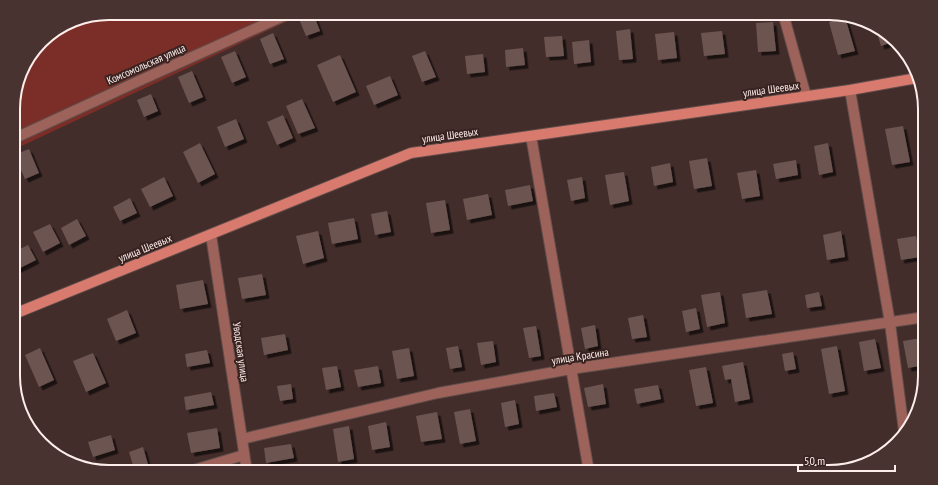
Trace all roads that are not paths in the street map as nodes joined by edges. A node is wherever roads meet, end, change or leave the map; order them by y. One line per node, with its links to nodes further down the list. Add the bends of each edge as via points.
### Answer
1 (274, 20): 6 (street, Комсомольская улица)
2 (786, 20): 5 (street)
3 (912, 79): 4 (main road, улица Шеевых)
4 (850, 90): 5 (main road, улица Шеевых); 11 (street)
5 (806, 96): 7 (main road, улица Шеевых)
6 (20, 136)
7 (531, 136): 8 (main road, улица Шеевых, via 410,153); 12 (street)
8 (211, 235): 9 (main road, улица Шеевых); 14 (street, Уводская улица)
9 (20, 312)
10 (918, 318): 11 (street, улица Красина)
11 (890, 323): 12 (street, улица Красина); 13 (street)
12 (571, 369): 14 (street, улица Красина, via 438,393); 18 (street)
13 (903, 425)
14 (242, 439): 15 (street, Уводская улица)
15 (244, 455): 16 (street); 17 (street, Уводская улица)
16 (210, 465)
17 (246, 465)
18 (588, 465)

